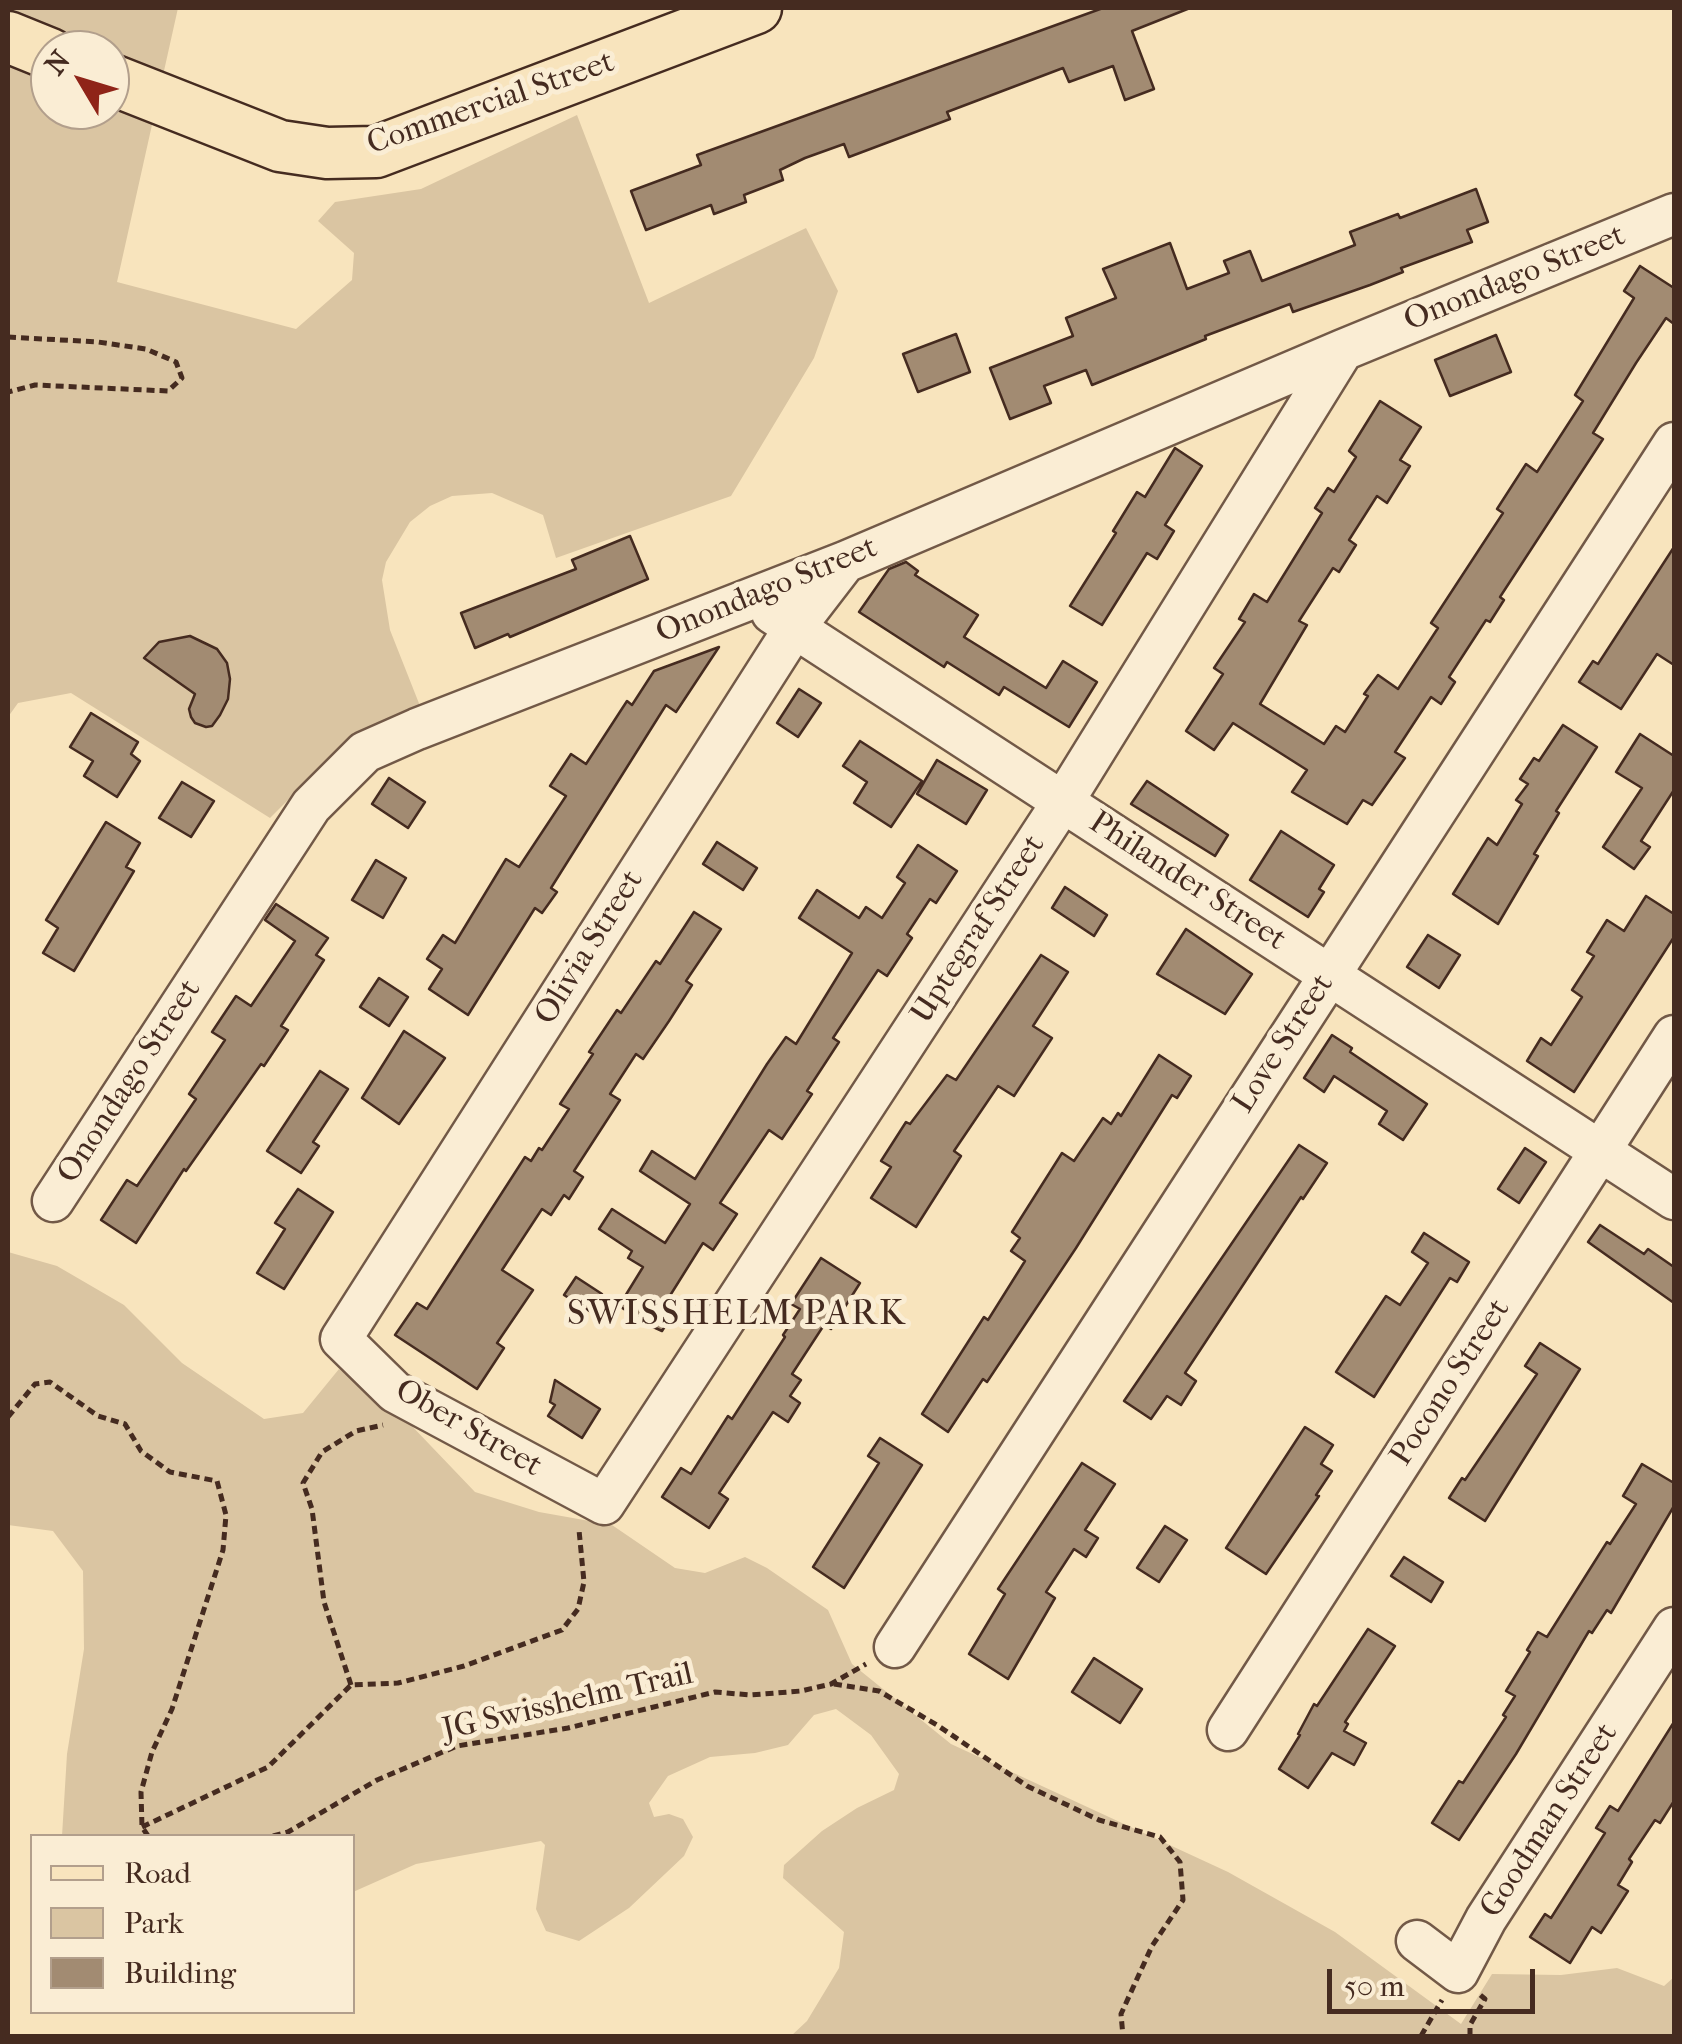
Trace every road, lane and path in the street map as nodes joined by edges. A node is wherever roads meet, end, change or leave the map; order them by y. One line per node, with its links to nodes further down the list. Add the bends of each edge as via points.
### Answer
1 (756, 8): 2 (main road, Commercial Street, via 376,152 280,146)
2 (130, 87)
3 (1674, 214): 5 (street, Onondago Street)
4 (8, 336): 6 (path, via 146,350 176,362 182,378 168,390 35,385)
5 (1343, 350): 8 (street, Onondago Street); 11 (street, Uptegraf Street)
6 (8, 392)
7 (1674, 443): 12 (street, Love Street)
8 (845, 562): 9 (street, Onondago Street); 10 (street, Olivia Street)
9 (749, 598): 10 (street, Philander Street); 16 (street, Onondago Street, via 365,752 312,806)
10 (795, 627): 11 (street, Philander Street); 17 (street, Olivia Street)
11 (1062, 802): 12 (street, Philander Street); 20 (street, Uptegraf Street)
12 (1328, 975): 14 (street, Philander Street); 22 (street, Love Street)
13 (1674, 1036): 14 (street, Pocono Street)
14 (1600, 1150): 15 (street, Philander Street); 25 (street, Pocono Street)
15 (1674, 1199)
16 (52, 1202)
17 (342, 1339): 20 (street, Ober Street, via 395,1392)
18 (8, 1417): 26 (path, via 34,1384 50,1382 98,1416 124,1424 141,1451 170,1472 217,1481 226,1515 223,1550 152,1752)
19 (388, 1424): 24 (path, via 356,1431 322,1452 303,1483 324,1602)
20 (597, 1500): 24 (path, via 579,1520 584,1582 578,1608 562,1630 464,1666 398,1683)
21 (1674, 1628): 30 (street, Goodman Street)
22 (894, 1647): 23 (path, JG Swisshelm Trail)
23 (832, 1684): 28 (path, JG Swisshelm Trail, via 715,1692 568,1728 458,1746 377,1780); 31 (path, JG Swisshelm Trail, via 879,1691 1027,1786 1099,1820 1160,1836 1180,1862 1183,1900 1152,1946 1121,2014)
24 (352, 1685): 26 (path, via 268,1767)
25 (1228, 1730)
26 (142, 1827): 27 (path)
27 (147, 1834)
28 (280, 1834)
29 (1417, 1940): 30 (street)
30 (1458, 1972): 32 (path)
31 (1124, 2036)
32 (1420, 2036)

